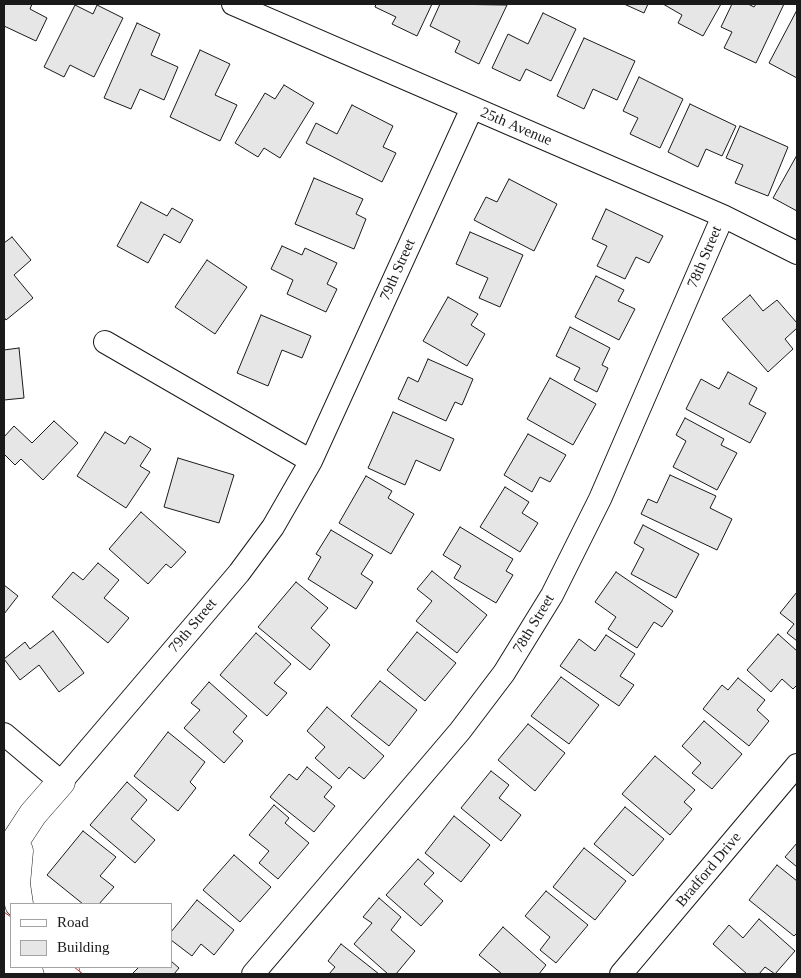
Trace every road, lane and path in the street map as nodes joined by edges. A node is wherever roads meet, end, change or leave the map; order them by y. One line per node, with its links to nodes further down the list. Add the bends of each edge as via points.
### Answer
1 (233, 4): 2 (street, 25th Avenue)
2 (472, 108): 3 (street, 25th Avenue); 6 (street, 79th Street)
3 (723, 216): 4 (street, 25th Avenue); 13 (street, 78th Street, via 600,499 547,603 504,673 460,731)
4 (797, 253)
5 (105, 342): 6 (street)
6 (311, 460): 9 (street, 79th Street, via 273,527 239,572)
7 (4, 734): 9 (street)
8 (797, 765): 14 (street, Bradford Drive)
9 (61, 782): 10 (street)
10 (21, 834): 11 (street, via 6,856); 12 (street, via 16,884)
11 (4, 872)
12 (19, 903)
13 (253, 974)
14 (621, 974)

